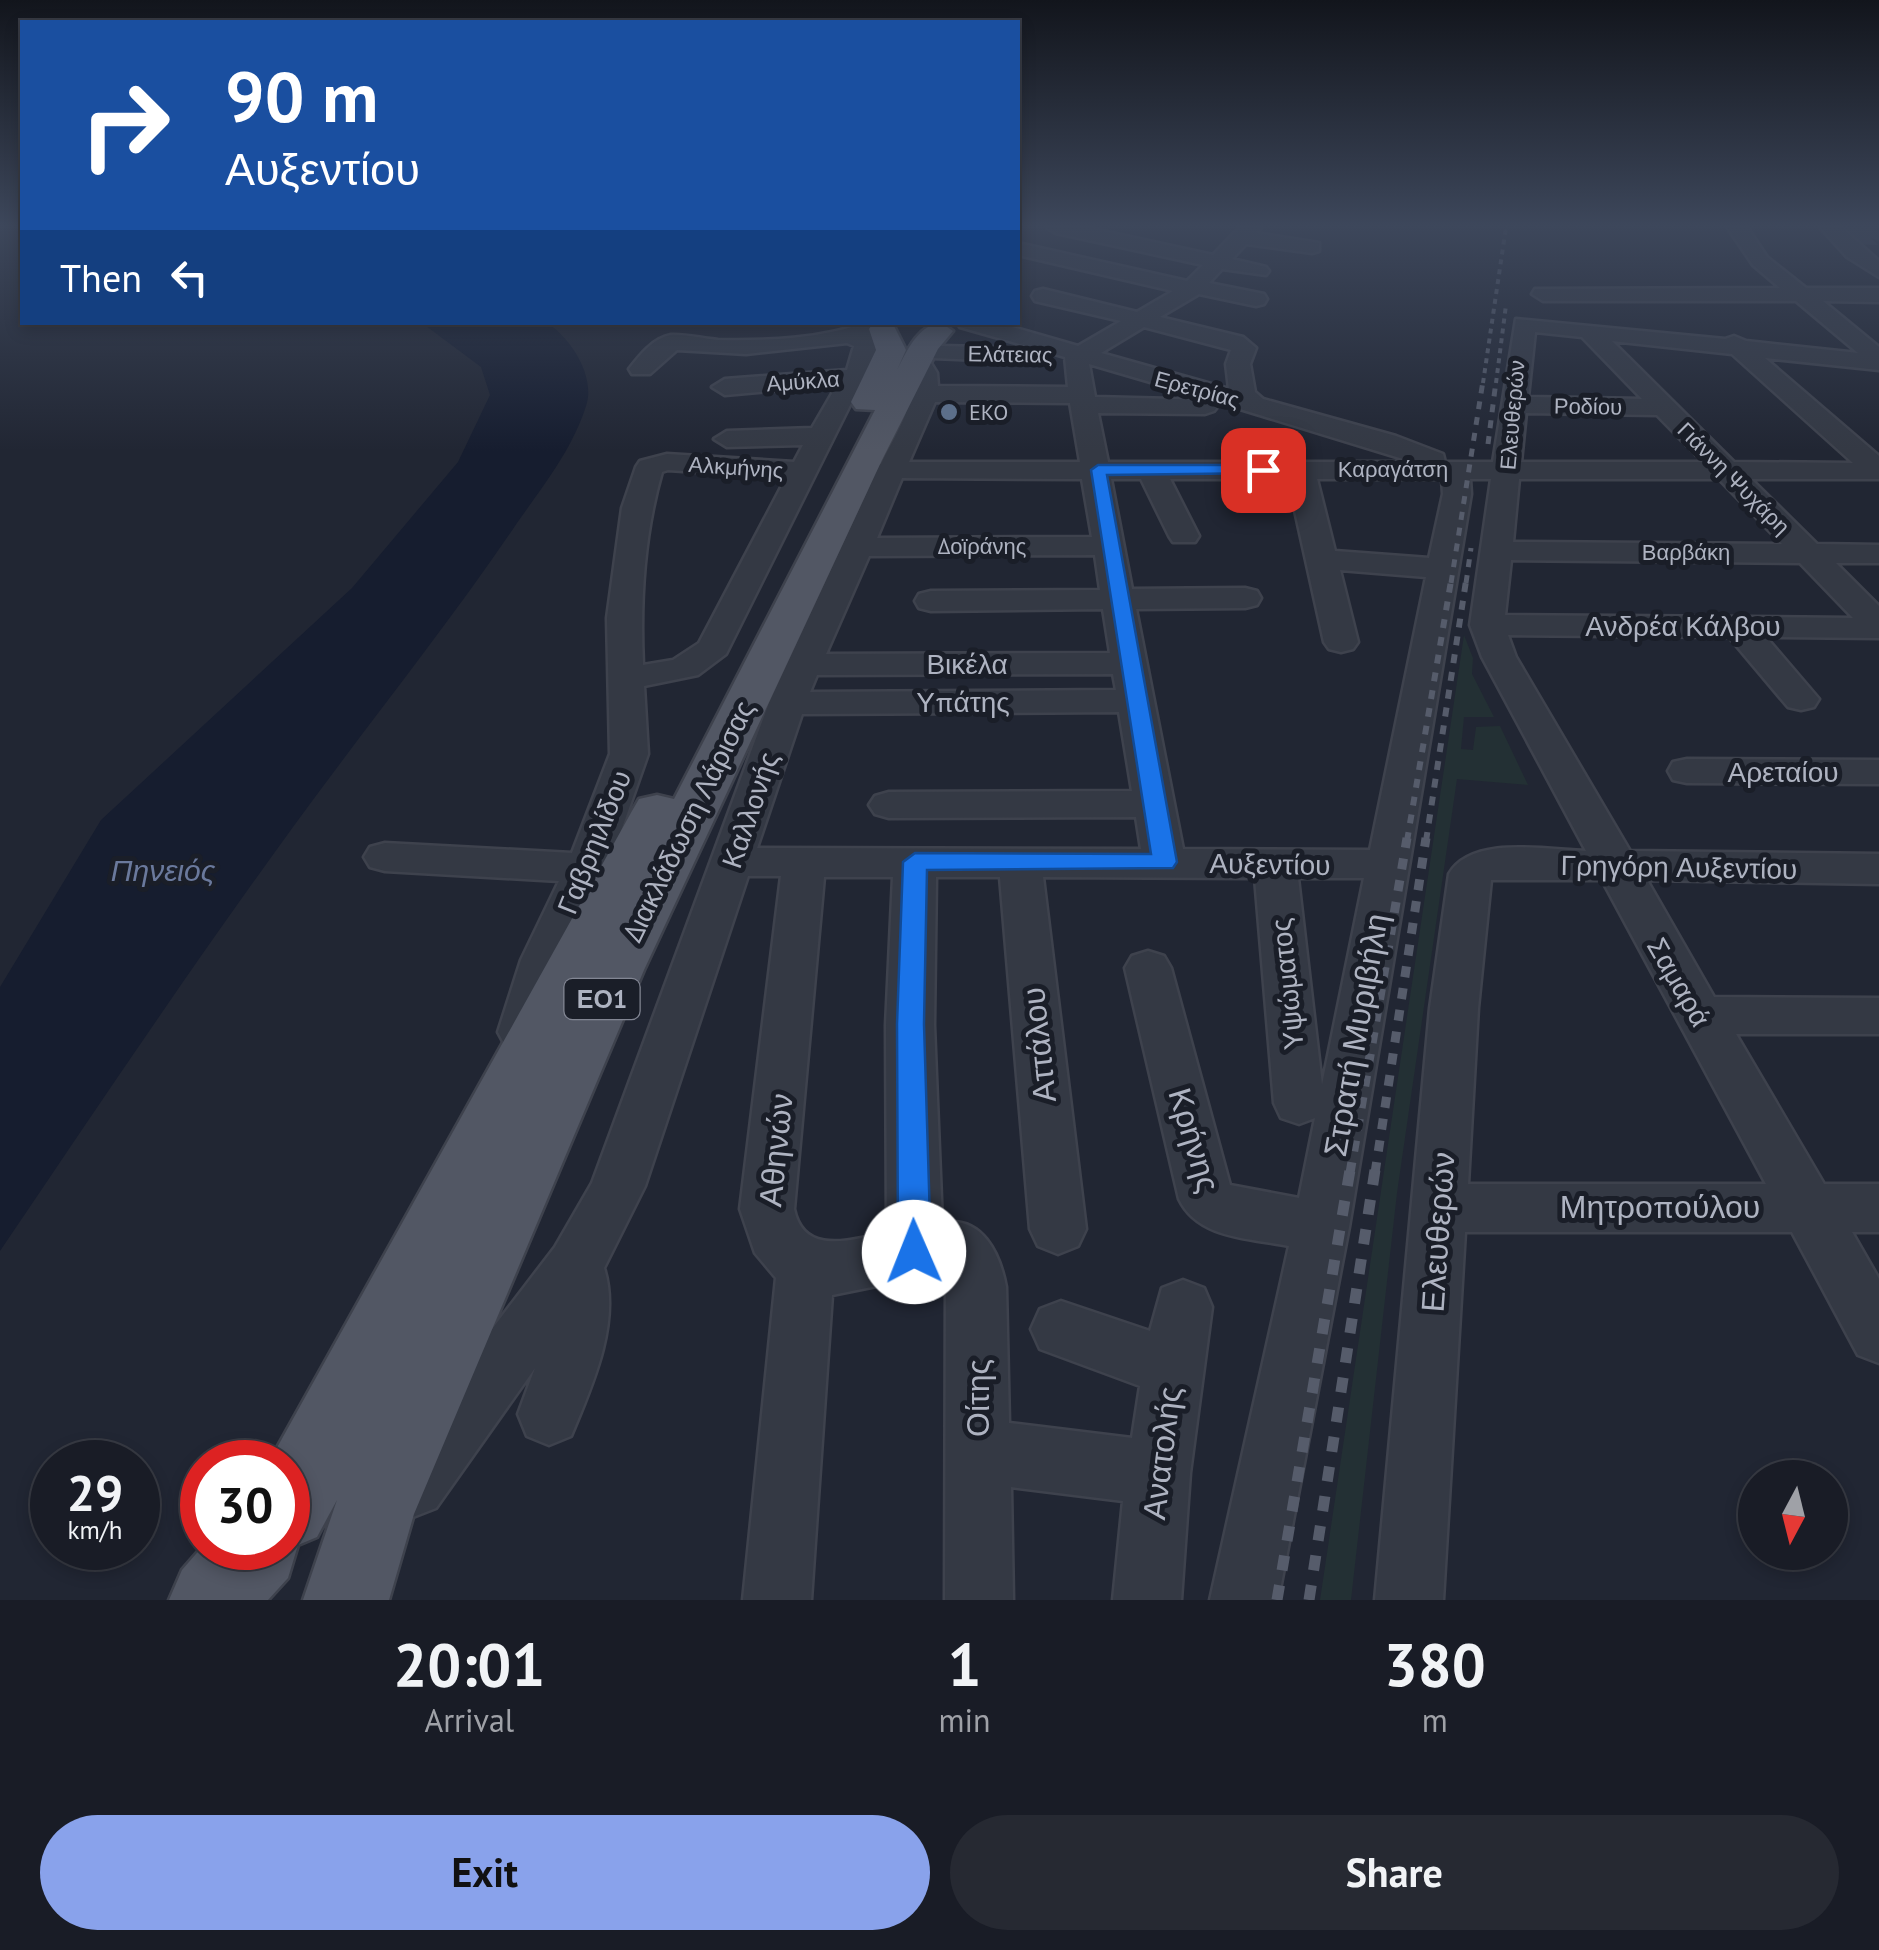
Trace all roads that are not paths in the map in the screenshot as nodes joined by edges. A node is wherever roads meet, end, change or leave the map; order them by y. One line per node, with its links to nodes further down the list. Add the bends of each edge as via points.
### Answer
1 (1067, 302): 5 (street)
2 (1170, 302): 5 (street)
3 (1704, 302): 9 (street)
4 (1810, 302): 11 (street)
5 (1140, 319): 10 (street); 15 (street, via 1244,348 1238,364 1242,395)
6 (1589, 331): 9 (street); 16 (street, Ελευθερών, via 1524,324); 17 (street, Γιάννη Ψυχάρη)
7 (675, 332): 8 (street, via 726,346); 12 (street)
8 (909, 344): 10 (street, Ελάτειας); 10 (street, Ερετρίας, via 995,331); 13 (street, Αμύκλα); 14 (street); 18 (street); 28 (main road, Διακλάδωση Λάρισας / ΕΟ1); 30 (main road, Διακλάδωση Λάρισας / ΕΟ1)
9 (1737, 347): 11 (street); 27 (street)
10 (1078, 356): 14 (street); 15 (street, Ερετρίας)
11 (1879, 361)
12 (641, 369)
13 (725, 386)
14 (1082, 400): 15 (street); 23 (street)
15 (1255, 404): 21 (street, Ερετρίας)
16 (1512, 405): 17 (street, Ροδίου); 22 (street, Ελευθερών)
17 (1664, 407): 26 (street, Γιάννη Ψυχάρη)
18 (822, 436): 19 (street); 28 (street)
19 (727, 439)
20 (667, 462): 28 (street, Αλκμήνης); 46 (street, Γαβρηιλίδου, via 650,467 637,508 624,618)
21 (1455, 469): 22 (street, Καραγάτση); 25 (street, Καραγάτση); 37 (street, Στρατή Μυριβήλη, via 1458,487)
22 (1508, 469): 26 (street, Καραγάτση); 33 (street, Ελευθερών)
23 (1098, 470): 24 (street, Καραγάτση); 28 (street, Καραγάτση); 31 (street)
24 (1152, 470): 25 (street, Καραγάτση); 29 (street)
25 (1300, 470): 36 (street)
26 (1726, 470): 27 (street, Καραγάτση); 34 (street, Γιάννη Ψυχάρη)
27 (1879, 471)
28 (849, 476): 30 (street); 32 (street, Καλλoνής); 88 (main road, Διακλάδωση Λάρισας / ΕΟ1, via 615,970 392,1466)
29 (1184, 536)
30 (780, 546): 46 (street, via 706,657 680,670); 70 (main road, Διακλάδωση Λάρισας / ΕΟ1)
31 (1110, 546): 32 (street, Δοϊράνης); 39 (street)
32 (854, 547): 47 (street, Καλλoνής)
33 (1494, 551): 34 (street, Βαρβάκη); 41 (street, Ελευθερών)
34 (1808, 553): 35 (street, Βαρβάκη); 42 (street, Γιάννη Ψυχάρη)
35 (1879, 554)
36 (1324, 558): 37 (street); 44 (street)
37 (1443, 569): 60 (street, Στρατή Μυριβήλη)
38 (1244, 598): 39 (street)
39 (1120, 599): 40 (street); 45 (street)
40 (931, 601)
41 (1487, 625): 43 (street, Ανδρέα Κάλβου); 62 (street, Σαμαρά)
42 (1879, 626): 43 (street, Ανδρέα Κάλβου)
43 (1739, 627): 48 (street)
44 (1341, 642)
45 (1132, 663): 47 (street, Βικέλα); 49 (street)
46 (628, 677): 63 (street, Γαβρηιλίδου, via 628,754)
47 (795, 684): 49 (street, Υπάτης); 55 (street, Καλλoνής)
48 (1800, 699)
49 (1138, 701): 52 (street)
50 (1687, 771): 51 (street, Αρεταίου)
51 (1879, 772)
52 (1155, 804): 53 (street); 58 (street)
53 (889, 805)
54 (385, 858): 63 (street)
55 (732, 862): 59 (street, Αυξεντίου); 77 (street, Καλλoνής, via 618,1186)
56 (915, 862): 57 (street, Αυξεντίου); 59 (street, Αυξεντίου); 76 (street)
57 (1020, 862): 58 (street, Αυξεντίου); 75 (street, Αττάλου)
58 (1164, 862): 61 (street, Αυξεντίου)
59 (804, 864): 78 (street, Αθηνών, via 767,1209 779,1247)
60 (1388, 864): 61 (street, Αυξεντίου); 74 (street, Στρατή Μυριβήλη)
61 (1275, 865): 69 (street, Υψώματος)
62 (1613, 867): 64 (street, Γρηγόρη Αυξεντίου); 65 (street, Γρηγόρη Αυξεντίου); 67 (street, Σαμαρά)
63 (587, 868): 70 (street, Γαβρηιλίδου, via 544,960)
64 (1478, 868): 72 (street, Ελευθερών, via 1470,874 1462,938)
65 (1879, 869)
66 (1148, 968): 74 (street, Κρήνης, via 1206,1199 1218,1208)
67 (1699, 1015): 68 (street); 71 (street, Σαμαρά)
68 (1879, 1016)
69 (1299, 1103)
70 (498, 1109): 85 (main road, Διακλάδωση Λάρισας / ΕΟ1)
71 (1808, 1207): 72 (street, Μητροπούλου); 73 (street, Μητροπούλου); 81 (street, Σαμαρά)
72 (1440, 1208): 94 (street, Ελευθερών)
73 (1879, 1208)
74 (1321, 1227): 93 (street, Στρατή Μυριβήλη)
75 (1058, 1229)
76 (914, 1252): 78 (street, via 832,1269); 84 (street, Οίτης, via 952,1246 974,1263)
77 (576, 1265): 83 (street, via 583,1302); 88 (street, Καλλoνής)
78 (806, 1266): 90 (street)
79 (1182, 1306): 82 (street, Ανατολής)
80 (1061, 1329): 82 (street)
81 (1879, 1335)
82 (1171, 1368): 86 (street, Ανατολής)
83 (549, 1414)
84 (978, 1450): 86 (street); 91 (street, Οίτης)
85 (310, 1469)
86 (1158, 1473): 92 (street, Ανατολής)
87 (239, 1570): 89 (main road)
88 (350, 1582)
89 (212, 1600)
90 (777, 1600)
91 (979, 1600)
92 (1147, 1600)
93 (1244, 1600)
94 (1409, 1600)

